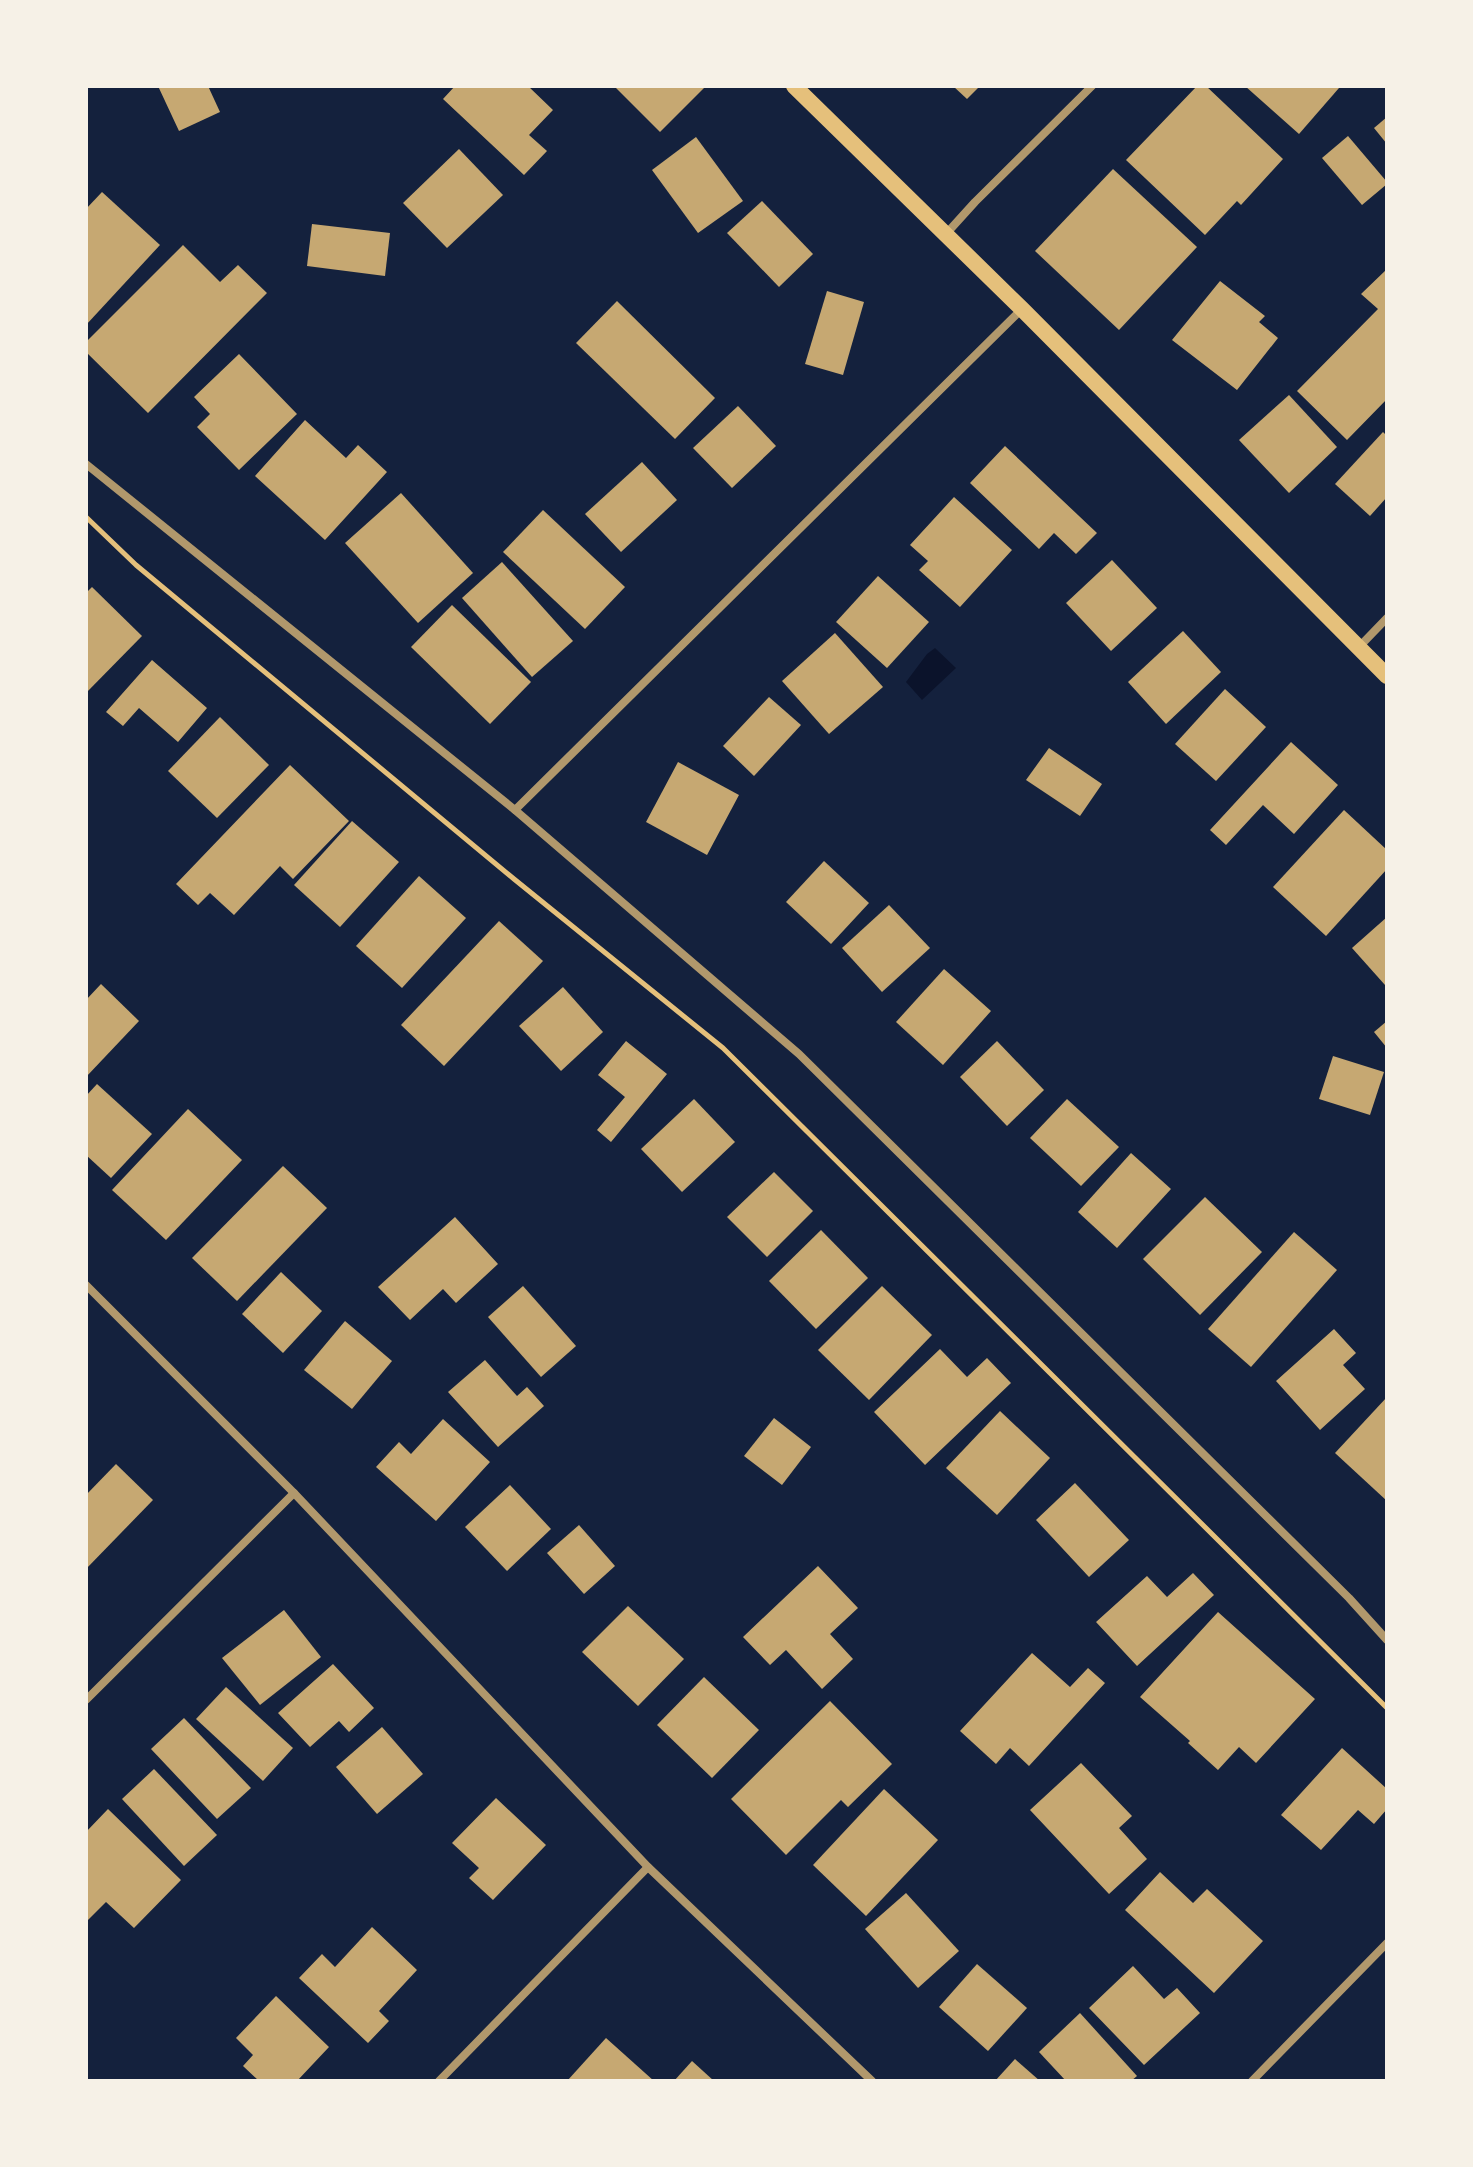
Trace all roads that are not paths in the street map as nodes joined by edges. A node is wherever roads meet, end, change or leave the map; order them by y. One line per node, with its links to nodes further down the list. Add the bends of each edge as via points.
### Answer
1 (794, 86): 3 (main road)
2 (1092, 86): 3 (street)
3 (946, 234): 4 (main road)
4 (1022, 309): 7 (main road); 9 (street)
5 (86, 464): 9 (street)
6 (1387, 618): 7 (street)
7 (1359, 648): 8 (main road)
8 (1387, 676)
9 (515, 810): 12 (street, via 799,1054)
10 (86, 1285): 11 (street)
11 (294, 1493): 13 (street); 14 (street)
12 (1387, 1640)
13 (86, 1700)
14 (648, 1867): 16 (street); 17 (street)
15 (1387, 1943): 18 (street)
16 (439, 2081)
17 (872, 2081)
18 (1252, 2081)

